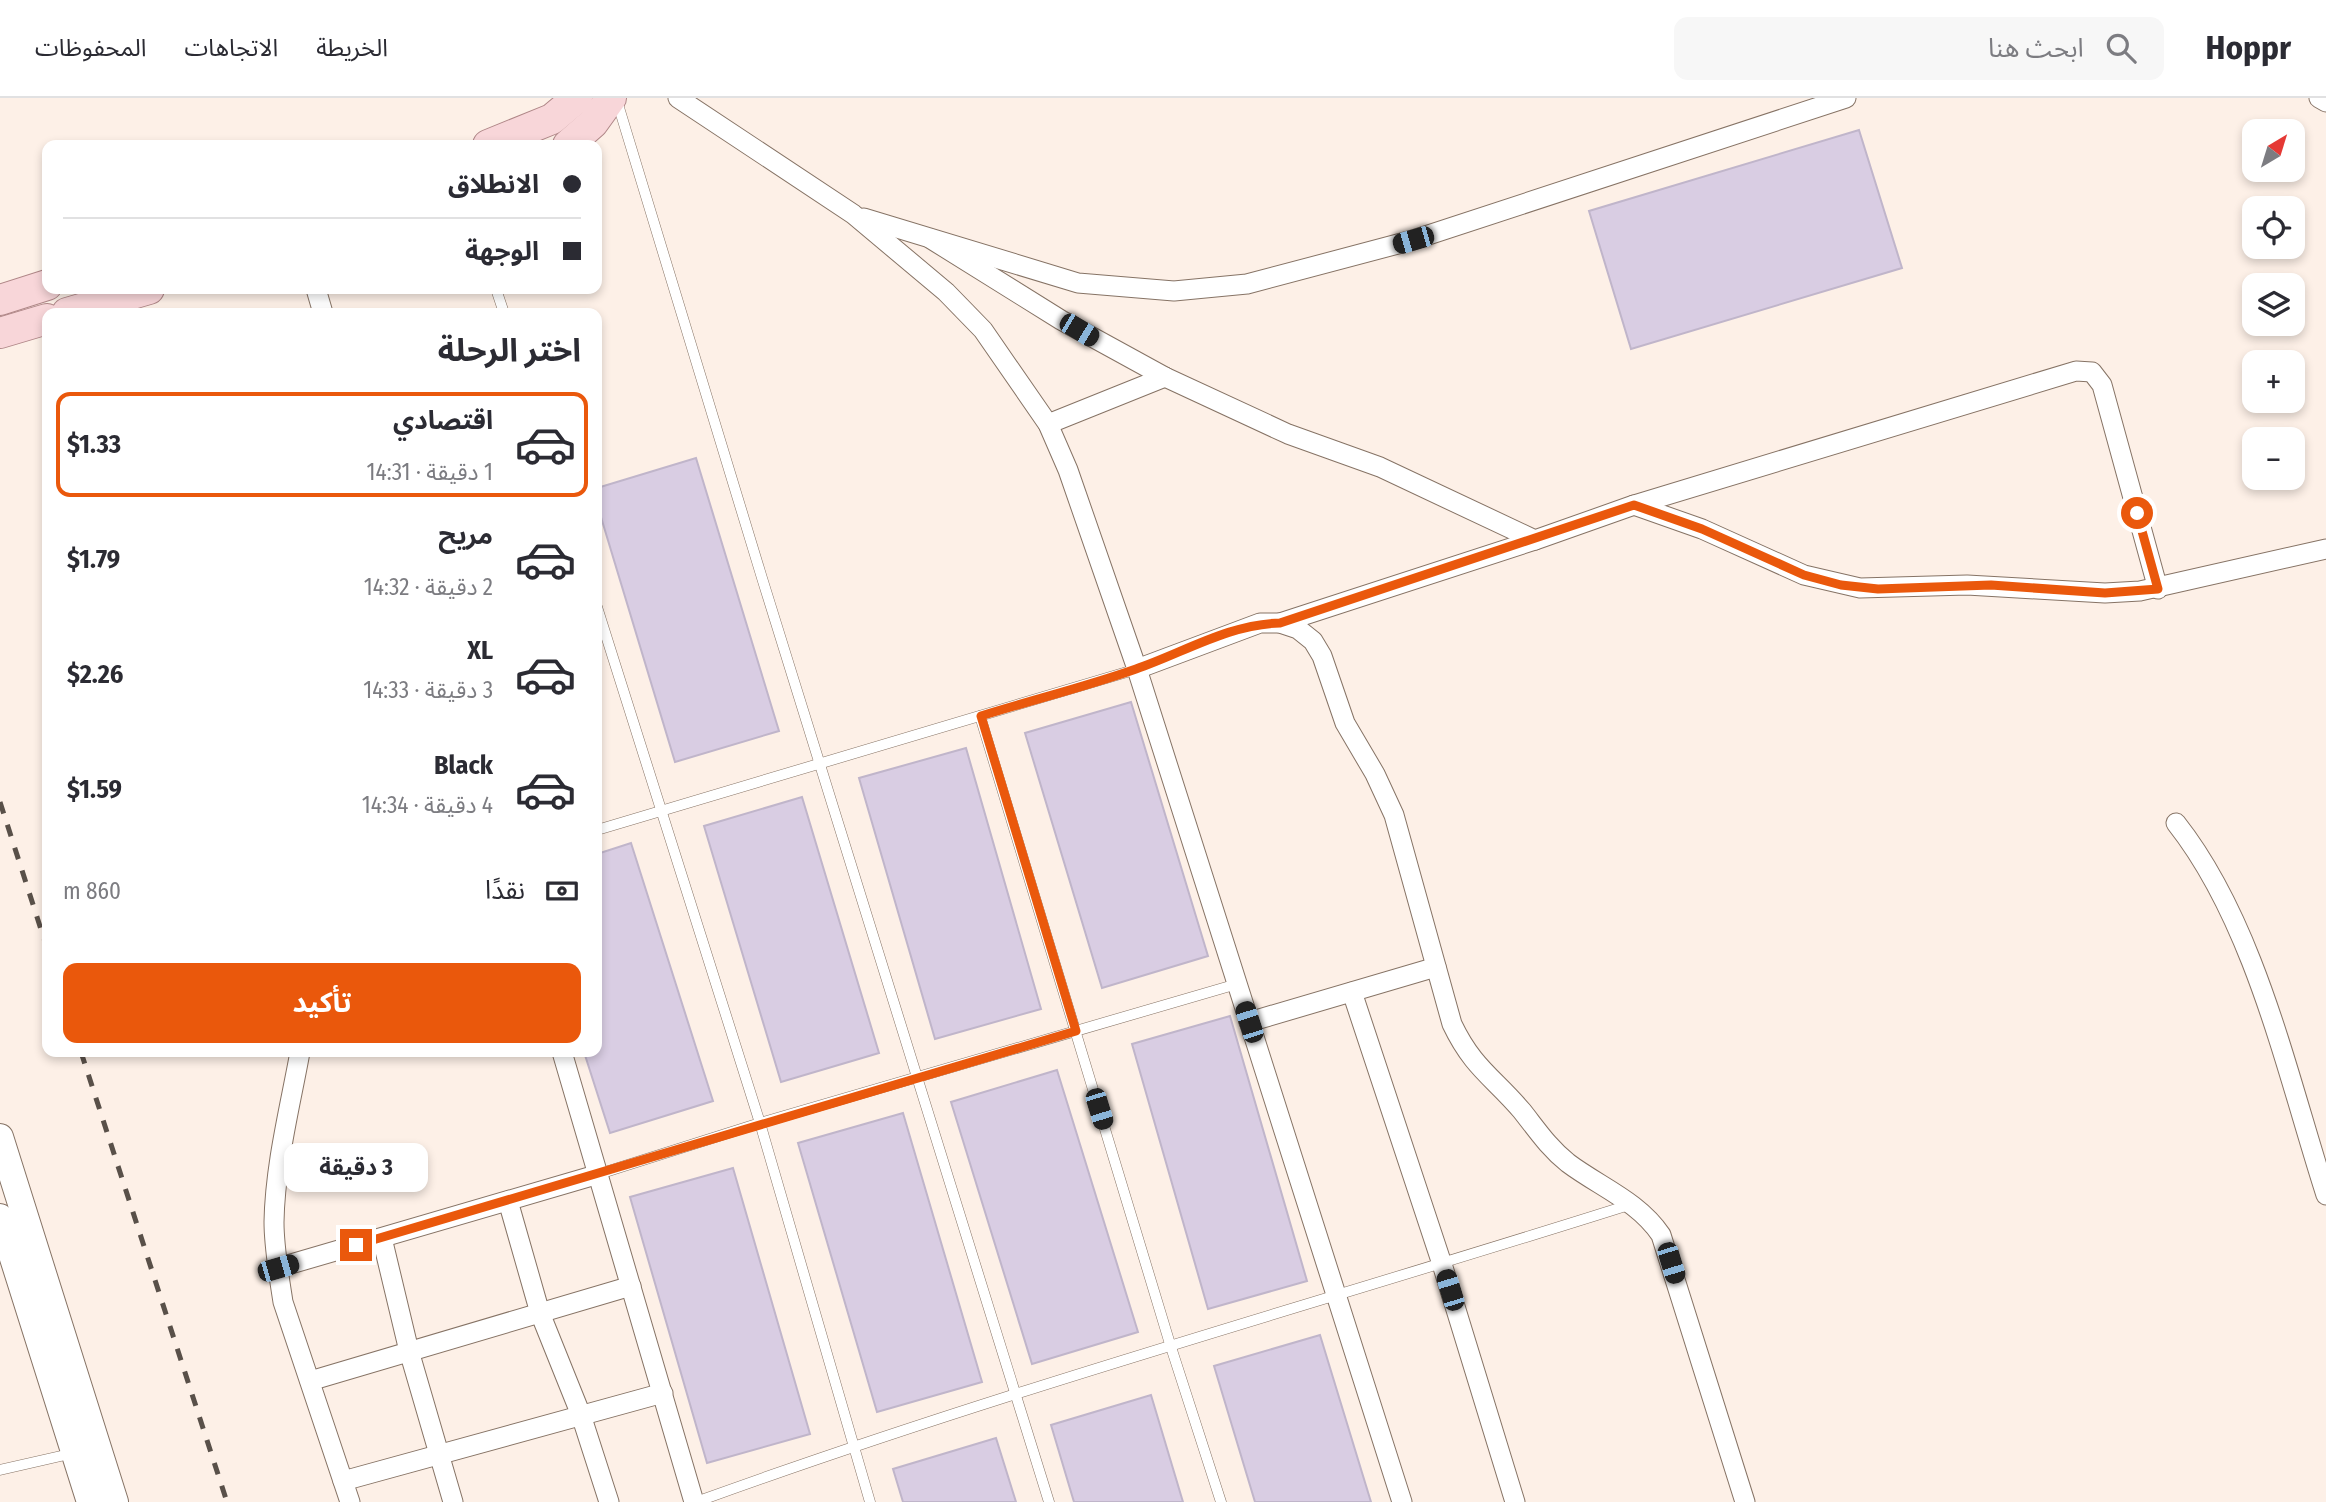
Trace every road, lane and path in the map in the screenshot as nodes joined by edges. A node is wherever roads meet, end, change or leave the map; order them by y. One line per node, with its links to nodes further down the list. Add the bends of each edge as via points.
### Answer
1 (577, 98): 8 (main road, via 552,119)
2 (611, 98): 9 (main road)
3 (617, 98): 28 (lane)
4 (678, 98): 10 (street)
5 (1846, 98): 11 (street, via 1413,240 1248,284 1174,291 1112,288 1047,275)
6 (2319, 98): 7 (street)
7 (2326, 102)
8 (500, 140)
9 (574, 140)
10 (853, 214): 11 (street); 19 (street, via 946,292 983,330)
11 (931, 239): 18 (street, via 1097,341)
12 (42, 287): 14 (main road)
13 (132, 294): 15 (main road)
14 (0, 300)
15 (84, 308)
16 (42, 320): 17 (main road)
17 (0, 333)
18 (1165, 377): 19 (street); 21 (street, via 1288,434 1380,467)
19 (1048, 424): 26 (street)
20 (1634, 505): 21 (street); 23 (street, via 1702,529 1804,575 1850,586 1991,585 2105,593); 23 (street, via 2076,371 2092,372 2102,385)
21 (1535, 540): 25 (street)
22 (2326, 549): 23 (street)
23 (2158, 589)
24 (602, 623): 29 (lane)
25 (1280, 623): 26 (street, via 1237,629); 32 (street, via 1298,629 1317,648 1349,733 1385,793)
26 (1137, 669): 27 (lane); 33 (street)
27 (981, 716): 28 (lane); 36 (lane)
28 (818, 762): 29 (lane); 39 (lane)
29 (661, 811): 31 (lane); 40 (lane)
30 (2176, 823): 43 (street, via 2213,876 2246,948)
31 (602, 829)
32 (1436, 967): 34 (street); 45 (street, via 1452,1024 1478,1068 1555,1152)
33 (1237, 985): 35 (street); 36 (lane)
34 (1352, 992): 35 (street); 48 (street)
35 (1249, 1022): 51 (street)
36 (1076, 1031): 39 (lane); 53 (lane)
37 (299, 1057): 49 (street, via 275,1209)
38 (564, 1057): 42 (street)
39 (916, 1079): 40 (lane); 57 (lane)
40 (760, 1123): 42 (lane); 59 (lane)
41 (0, 1137): 60 (main road)
42 (599, 1174): 44 (street); 50 (street)
43 (2326, 1195)
44 (508, 1201): 47 (street); 52 (street)
45 (1633, 1204): 48 (lane); 75 (street, via 1654,1224 1666,1246)
46 (0, 1217): 60 (main road)
47 (382, 1238): 49 (street); 54 (street)
48 (1442, 1264): 51 (lane); 74 (street)
49 (278, 1268): 55 (street, via 283,1302)
50 (631, 1286): 52 (street); 56 (street)
51 (1336, 1294): 53 (lane); 73 (street)
52 (540, 1313): 54 (street); 58 (street)
53 (1170, 1345): 57 (lane); 72 (lane)
54 (409, 1352): 55 (street); 61 (street)
55 (310, 1381): 63 (street)
56 (663, 1393): 58 (street); 69 (street)
57 (1014, 1394): 59 (lane); 71 (lane)
58 (581, 1415): 61 (street); 68 (street)
59 (853, 1445): 69 (lane); 70 (lane)
60 (86, 1449): 62 (lane); 64 (main road); 65 (main road)
61 (440, 1454): 63 (street); 67 (street)
62 (0, 1470)
63 (343, 1481): 66 (street)
64 (90, 1502)
65 (115, 1502)
66 (350, 1502)
67 (453, 1502)
68 (609, 1502)
69 (695, 1502)
70 (870, 1502)
71 (1049, 1502)
72 (1221, 1502)
73 (1402, 1502)
74 (1515, 1502)
75 (1745, 1502)

